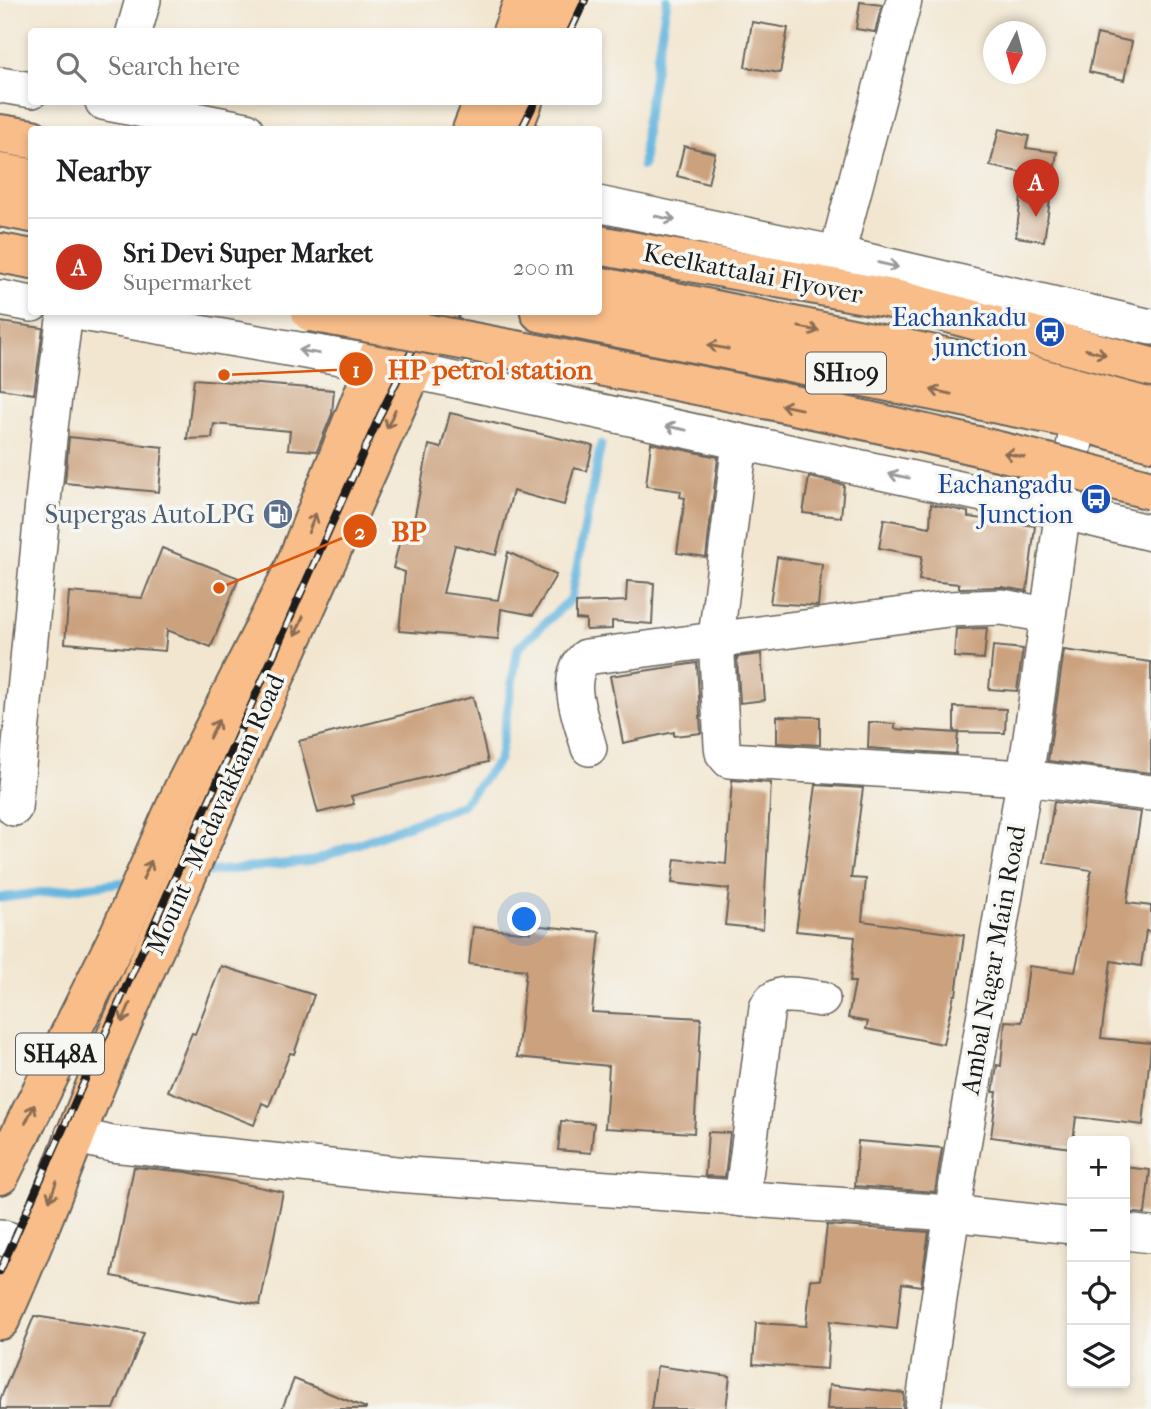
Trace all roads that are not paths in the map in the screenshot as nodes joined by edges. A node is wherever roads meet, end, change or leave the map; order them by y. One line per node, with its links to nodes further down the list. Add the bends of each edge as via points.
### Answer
1 (143, 0): 5 (street)
2 (524, 0): 6 (main road)
3 (562, 0): 7 (main road)
4 (904, 0): 25 (street)
5 (135, 28)
6 (514, 28)
7 (552, 28)
8 (0, 85): 9 (street)
9 (28, 89)
10 (125, 105): 13 (street)
11 (482, 105): 14 (main road)
12 (522, 105): 15 (main road)
13 (227, 126)
14 (474, 126)
15 (514, 126)
16 (0, 134): 17 (main road)
17 (28, 138)
18 (0, 173): 19 (main road)
19 (28, 177)
20 (602, 205): 25 (street, one-way to 25)
21 (0, 207): 22 (main road)
22 (28, 212)
23 (602, 245): 38 (main road, Keelkattalai Flyover, one-way to 38, via 903,301)
24 (0, 253): 26 (main road)
25 (837, 254): 36 (street, one-way to 36)
26 (28, 258)
27 (602, 287): 39 (main road, SH109, one-way to 39, via 1023,373)
28 (0, 298): 29 (street)
29 (28, 303)
30 (65, 315): 51 (street)
31 (93, 315): 37 (street, one-way to 31)
32 (327, 315): 43 (main road, one-way to 32, bridge, via 1067,467 637,373)
33 (396, 315): 37 (main road, SH48A)
34 (437, 315): 37 (main road, Mount - Medavakkam Road / SH48A)
35 (555, 315): 40 (main road, SH109, one-way to 35)
36 (1151, 327)
37 (394, 367): 42 (street, one-way to 37); 53 (main road, Mount - Medavakkam Road / SH48A, one-way to 53, via 218,807); 54 (main road, Mount - Medavakkam Road / SH48A, one-way to 37, via 120,933 183,790)
38 (1151, 367)
39 (1151, 408)
40 (1079, 421): 41 (main road, SH109); 44 (street, Ambal Nagar Main Road)
41 (1151, 441)
42 (740, 442): 44 (street, one-way to 42); 47 (street)
43 (1151, 490)
44 (1061, 511): 45 (street); 46 (street, Ambal Nagar Main Road)
45 (1151, 533)
46 (1047, 615): 47 (street, via 1002,607 948,609); 49 (street, Ambal Nagar Main Road)
47 (716, 638): 48 (street, via 586,656 577,666 574,684); 49 (street, via 722,745 729,760)
48 (589, 748)
49 (1024, 778): 50 (street); 56 (street, Ambal Nagar Main Road)
50 (1151, 793)
51 (14, 808)
52 (822, 999): 55 (street, via 779,995 771,998 767,1007)
53 (73, 1135): 55 (street, via 111,1144 396,1174); 60 (main road, Mount - Medavakkam Road / SH48A, one-way to 60)
54 (0, 1175)
55 (742, 1199): 56 (street)
56 (950, 1213): 57 (street); 62 (street, Ambal Nagar Main Road)
57 (1067, 1225)
58 (1130, 1233): 59 (street)
59 (1151, 1235)
60 (16, 1242): 61 (main road, Mount - Medavakkam Road / SH48A)
61 (0, 1320)
62 (923, 1409)

